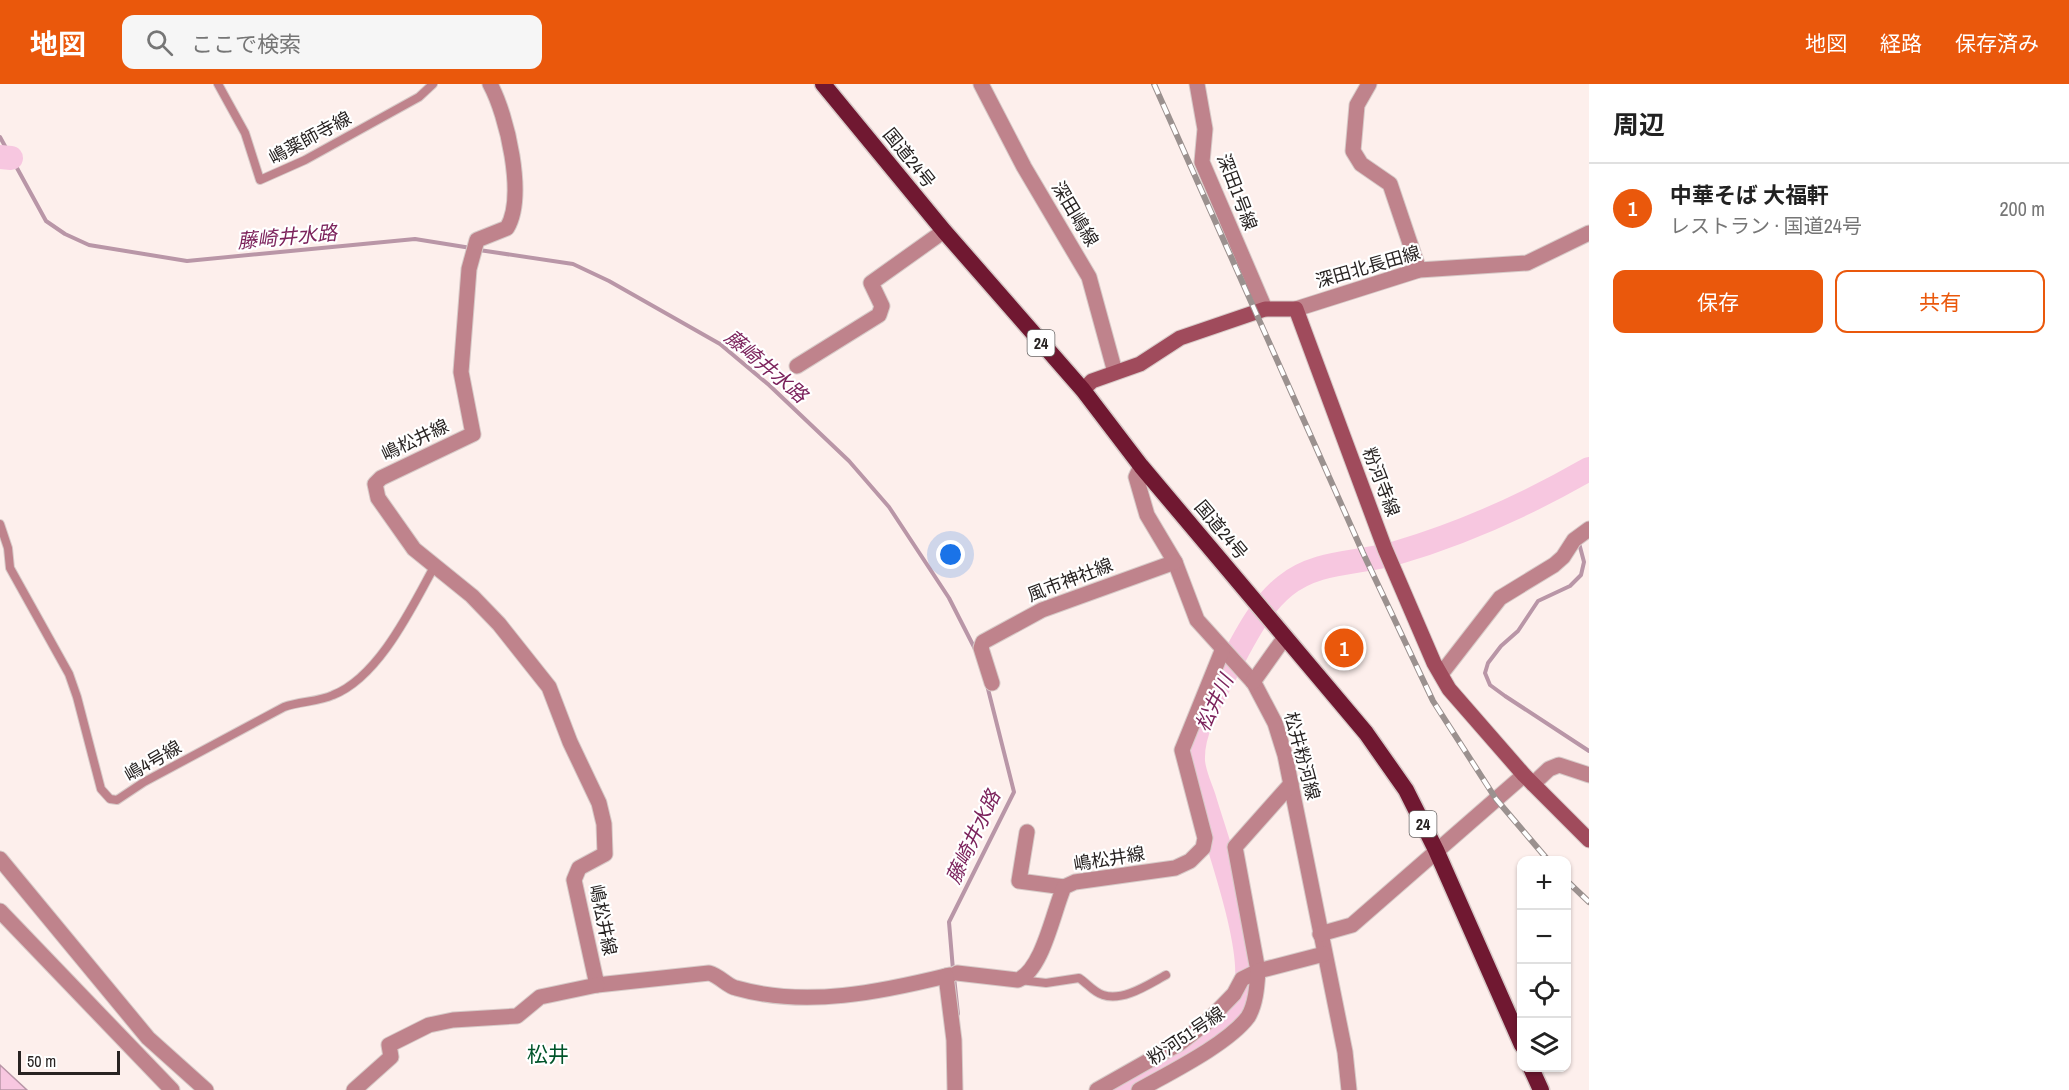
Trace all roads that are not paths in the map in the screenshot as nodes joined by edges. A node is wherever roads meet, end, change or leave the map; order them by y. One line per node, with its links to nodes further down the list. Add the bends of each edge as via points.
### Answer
1 (218, 84): 2 (lane, 嶋薬師寺線, via 245,133 260,180 420,97)
2 (433, 84)
3 (490, 84): 20 (street, 嶋松井線, via 505,128 516,184 515,207 507,228 482,237 473,249 461,372 473,434 375,484 378,498 398,528)
4 (823, 84): 8 (highway, 国道24号 / 24)
5 (981, 84): 14 (street, 深田嶋線, via 1024,167 1089,276)
6 (1197, 84): 11 (street, 深田1号線, via 1205,129 1202,162)
7 (1369, 84): 10 (street, via 1357,105 1353,151 1361,164 1390,184)
8 (944, 231): 13 (street, via 871,283 882,306 879,315); 15 (highway, 国道24号 / 24)
9 (1589, 233): 10 (street, 深田北長田線, via 1527,263)
10 (1419, 270): 12 (street, 深田北長田線)
11 (1265, 309): 12 (main road); 14 (main road, via 1180,338 1140,364)
12 (1296, 309): 23 (main road, 粉河寺線, via 1388,556)
13 (797, 366)
14 (1114, 372): 15 (main road, via 1092,381)
15 (1083, 390): 16 (highway, 国道24号 / 24)
16 (1141, 466): 19 (street, 松井粉河線, via 1136,477 1147,515); 21 (highway, 国道24号 / 24)
17 (0, 524): 20 (lane, 嶋4号線, via 10,568 69,674 101,789 110,799 117,800 284,707 335,695 363,673 393,640)
18 (1581, 534): 23 (street, via 1554,565 1500,598)
19 (1175, 562): 22 (street, 松井粉河線, via 1197,620); 25 (street, 風市神社線, via 1042,610 983,642 981,648)
20 (435, 567): 41 (street, 嶋松井線, via 479,603 549,687 599,802 607,850 602,858 579,868 574,880)
21 (1282, 633): 24 (street); 31 (highway, 国道24号 / 24, via 1366,733 1406,790)
22 (1225, 653): 24 (street, 松井粉河線); 33 (street, 嶋松井線, via 1182,750 1205,838 1203,848 1197,856 1175,868 1075,882)
23 (1441, 674): 27 (main road, 粉河寺線, via 1449,689)
24 (1251, 680): 28 (street, 松井粉河線, via 1275,723)
25 (992, 683)
26 (1589, 775): 27 (street, via 1559,765)
27 (1529, 779): 30 (main road, 粉河寺線); 31 (street)
28 (1291, 784): 35 (street, 松井粉河線); 38 (street, 粉河51号線, via 1235,847)
29 (1027, 832): 33 (street, via 1019,881)
30 (1589, 840)
31 (1436, 850): 35 (street, via 1352,925); 42 (highway, 国道24号 / 24)
32 (0, 859): 45 (street, via 148,1038)
33 (1064, 887): 40 (street, 嶋松井線, via 1039,956 1032,970)
34 (0, 911): 44 (street)
35 (1320, 934): 36 (street, 松井粉河線)
36 (1324, 954): 38 (street); 50 (street, 松井粉河線)
37 (951, 974): 40 (street, 嶋松井線); 41 (street, 嶋松井線, via 846,996 762,993 733,987 709,973); 47 (street)
38 (1252, 974): 48 (street, via 1206,1023 1180,1043); 49 (street, 粉河51号線, via 1257,989 1248,1016 1202,1053)
39 (1166, 975): 40 (lane, via 1117,996 1103,996 1079,978 1046,983)
40 (1018, 980)
41 (597, 985): 46 (street, via 540,997 517,1016 453,1020 401,1036 388,1045 391,1057)
42 (1517, 1036)
43 (1533, 1072): 51 (highway)
44 (172, 1090)
45 (206, 1090)
46 (354, 1090)
47 (954, 1090)
48 (1097, 1090)
49 (1139, 1090)
50 (1349, 1090)
51 (1541, 1090)

